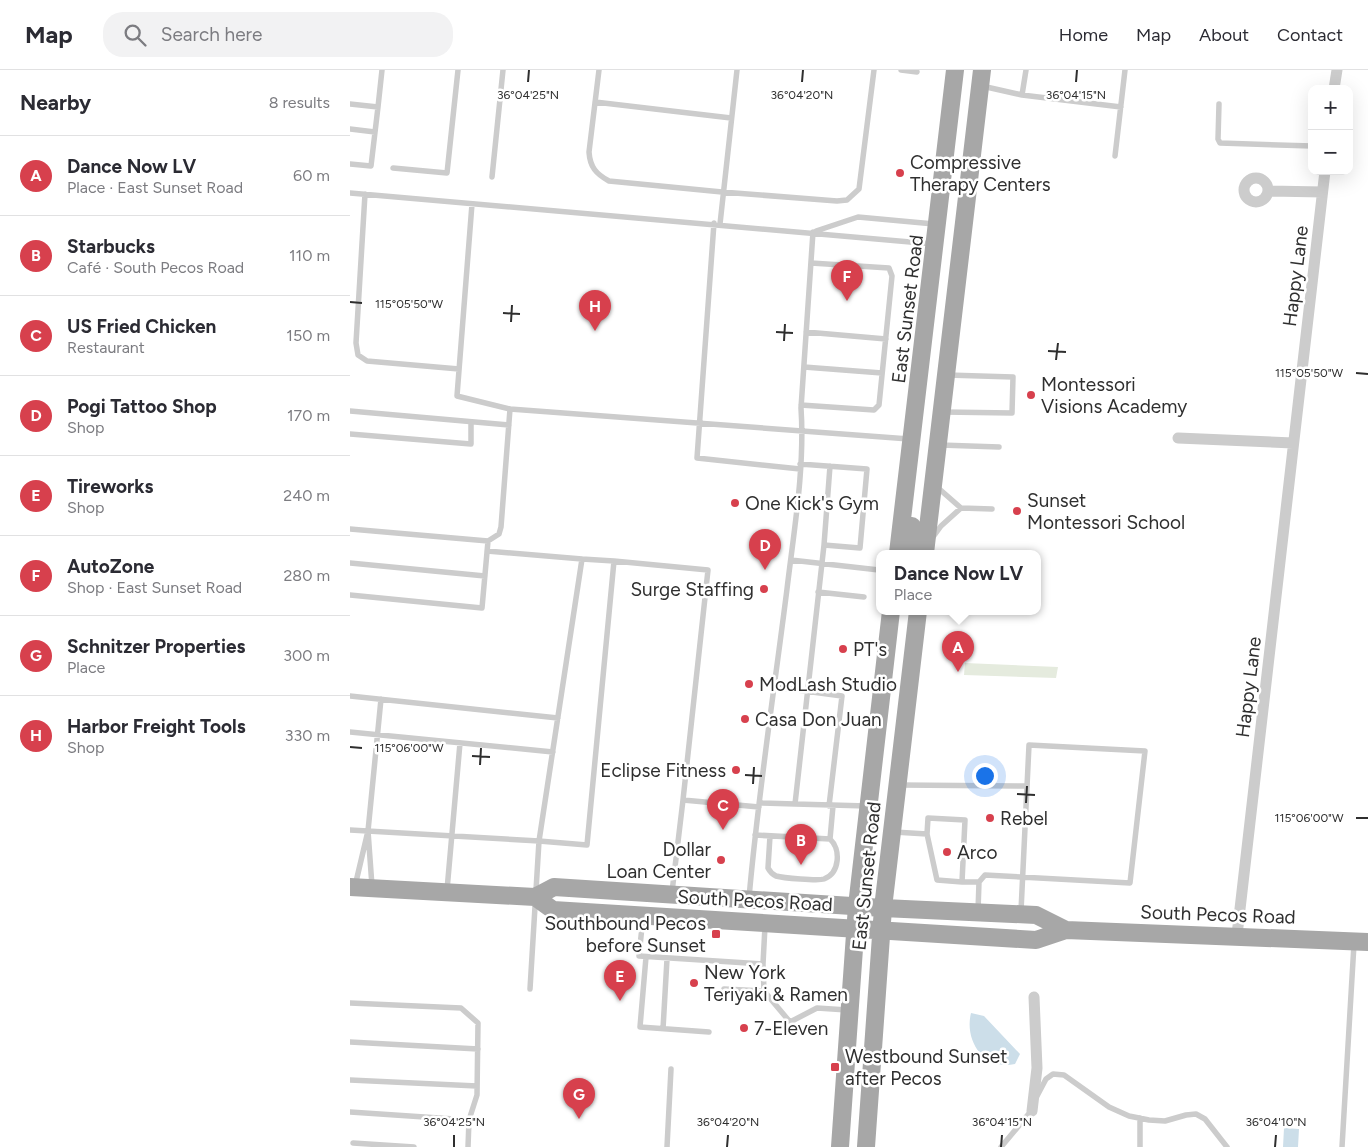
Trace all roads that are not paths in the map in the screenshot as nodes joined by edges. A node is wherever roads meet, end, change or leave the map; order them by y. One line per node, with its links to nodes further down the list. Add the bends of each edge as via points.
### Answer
1 (382, 70): 19 (lane)
2 (458, 70): 27 (lane, via 447,173)
3 (504, 70): 29 (lane)
4 (600, 70): 16 (lane)
5 (737, 70): 21 (lane)
6 (874, 70): 31 (lane, via 859,190 847,200)
7 (901, 70): 12 (lane)
8 (956, 70): 37 (main road, East Sunset Road)
9 (1026, 70): 15 (lane)
10 (1125, 70): 20 (lane)
11 (1336, 70): 14 (street)
12 (917, 72)
13 (981, 78): 15 (lane); 38 (main road)
14 (1334, 85)
15 (1022, 95): 20 (lane)
16 (596, 102): 21 (lane); 31 (lane, via 589,152 590,163 598,175 609,181)
17 (350, 104): 19 (lane)
18 (1219, 104): 24 (lane, via 1220,143)
19 (378, 107): 23 (lane)
20 (1121, 107): 25 (lane)
21 (731, 118): 31 (lane)
22 (350, 129): 23 (lane)
23 (375, 132): 26 (lane, via 371,166)
24 (1308, 146)
25 (1115, 156)
26 (350, 164)
27 (392, 168)
28 (1324, 175): 32 (street, Happy Lane)
29 (492, 177)
30 (1268, 191): 32 (street)
31 (722, 192): 36 (lane)
32 (1322, 192): 60 (street, Happy Lane)
33 (350, 193): 34 (lane)
34 (365, 194): 35 (lane); 46 (lane, via 356,343 358,355 367,361)
35 (472, 204): 36 (lane); 46 (lane)
36 (717, 224): 39 (lane); 54 (lane)
37 (939, 224): 38 (main road); 39 (lane, via 858,217); 40 (main road, East Sunset Road)
38 (963, 226): 41 (main road)
39 (813, 232): 40 (lane); 42 (lane)
40 (936, 244): 41 (main road); 59 (main road, East Sunset Road)
41 (961, 246): 48 (main road)
42 (811, 263): 43 (lane); 44 (lane, via 889,268 892,276)
43 (806, 332): 44 (lane); 45 (lane)
44 (886, 339): 47 (lane)
45 (804, 367): 47 (lane); 49 (lane)
46 (459, 369): 50 (lane, via 457,396)
47 (882, 374): 49 (lane, via 879,405 874,410)
48 (946, 374): 52 (main road); 52 (lane, via 1013,376 1012,413)
49 (801, 405): 56 (lane)
50 (510, 409): 54 (lane); 55 (lane)
51 (350, 411): 53 (lane)
52 (941, 412): 61 (main road)
53 (472, 422): 55 (lane); 57 (lane, via 470,444)
54 (699, 423): 56 (lane); 63 (lane, via 697,458)
55 (509, 425): 70 (lane, via 502,526 499,534)
56 (802, 431): 59 (lane); 63 (lane)
57 (350, 434)
58 (1178, 438): 60 (street)
59 (912, 439): 65 (main road, East Sunset Road)
60 (1293, 444): 134 (street, Happy Lane)
61 (937, 445): 62 (lane); 66 (main road)
62 (999, 447)
63 (800, 466): 64 (lane); 78 (lane)
64 (830, 466): 71 (lane); 71 (lane, via 867,470 860,548)
65 (907, 480): 72 (main road, East Sunset Road); 73 (main road, via 912,494)
66 (933, 483): 67 (lane); 74 (main road)
67 (961, 508): 68 (lane); 75 (lane, via 941,526)
68 (992, 509)
69 (350, 529): 70 (lane)
70 (488, 541): 76 (lane)
71 (824, 545): 81 (lane)
72 (898, 550)
73 (912, 550)
74 (926, 550)
75 (927, 550)
76 (487, 551): 77 (lane); 83 (lane)
77 (582, 559): 79 (lane); 95 (lane)
78 (791, 560): 81 (lane); 91 (lane)
79 (614, 561): 102 (lane, via 708,570); 115 (lane, via 587,845)
80 (350, 563): 83 (lane)
81 (822, 563): 82 (lane); 84 (lane)
82 (876, 570)
83 (485, 576): 85 (lane, via 482,608)
84 (818, 592): 86 (lane); 92 (lane)
85 (350, 594)
86 (864, 597)
87 (891, 615): 106 (main road, East Sunset Road)
88 (906, 615): 90 (main road, via 902,661 904,674)
89 (918, 615): 90 (main road, East Sunset Road)
90 (910, 680): 100 (main road, East Sunset Road)
91 (775, 687): 92 (lane); 104 (lane)
92 (807, 691): 103 (lane); 105 (lane, via 842,696)
93 (350, 696): 94 (lane)
94 (381, 699): 95 (lane); 97 (lane)
95 (558, 718): 99 (lane)
96 (350, 732): 97 (lane)
97 (377, 734): 98 (lane); 108 (lane)
98 (460, 742): 99 (lane); 112 (lane)
99 (553, 752): 115 (lane)
100 (898, 785): 101 (lane); 109 (main road, East Sunset Road)
101 (1027, 786): 116 (lane); 116 (lane, via 1030,745 1146,751 1130,883)
102 (683, 800): 104 (lane); 122 (lane)
103 (795, 804): 104 (lane); 105 (lane)
104 (760, 805): 111 (lane)
105 (831, 806): 106 (lane); 114 (lane)
106 (868, 806): 125 (main road, East Sunset Road)
107 (350, 830): 108 (lane)
108 (368, 831): 112 (lane); 119 (lane); 120 (lane)
109 (892, 832): 110 (lane); 126 (main road, East Sunset Road)
110 (927, 834): 117 (lane, via 936,880); 117 (lane, via 928,818 965,820)
111 (755, 835): 113 (lane); 124 (lane)
112 (452, 836): 115 (lane); 121 (lane)
113 (770, 836): 114 (lane); 114 (lane, via 770,872 778,876 823,880 830,875 838,856 838,848)
114 (830, 839)
115 (539, 841): 123 (lane)
116 (1022, 878): 118 (lane, via 985,876); 128 (lane)
117 (962, 882): 118 (lane)
118 (979, 882): 127 (lane)
119 (352, 887): 120 (main road, South Pecos Road)
120 (373, 888): 121 (main road, South Pecos Road)
121 (447, 892): 123 (main road, South Pecos Road)
122 (672, 894): 123 (main road, South Pecos Road, via 554,886); 124 (main road, South Pecos Road)
123 (535, 897): 129 (main road, South Pecos Road, via 553,910); 139 (lane)
124 (749, 898): 125 (main road, South Pecos Road)
125 (857, 906): 126 (main road, South Pecos Road); 131 (main road, East Sunset Road)
126 (883, 908): 127 (main road, South Pecos Road); 132 (main road, East Sunset Road)
127 (978, 912): 128 (main road, South Pecos Road)
128 (1020, 914): 133 (main road, South Pecos Road, via 1036,915)
129 (643, 915): 130 (main road, South Pecos Road); 136 (lane, via 639,956)
130 (766, 922): 131 (main road, South Pecos Road); 138 (lane)
131 (856, 928): 132 (main road, South Pecos Road); 144 (main road, East Sunset Road)
132 (881, 930): 133 (main road, South Pecos Road, via 1036,940); 161 (main road, East Sunset Road)
133 (1066, 930): 134 (main road, South Pecos Road)
134 (1237, 935): 135 (main road, South Pecos Road)
135 (1361, 941): 165 (lane)
136 (646, 956): 137 (lane); 145 (lane, via 640,1027)
137 (667, 959): 138 (lane); 145 (lane)
138 (763, 964): 141 (lane)
139 (530, 989)
140 (724, 989): 141 (lane)
141 (764, 991): 144 (lane, via 790,1022 817,1008)
142 (1034, 997): 152 (street, via 1037,1068)
143 (350, 1003): 148 (lane, via 461,1008 478,1023)
144 (850, 1010): 160 (main road, East Sunset Road)
145 (663, 1029): 146 (lane)
146 (709, 1032)
147 (350, 1042): 148 (lane)
148 (478, 1049): 151 (lane)
149 (671, 1069): 159 (lane)
150 (350, 1080): 151 (lane)
151 (477, 1086): 155 (lane)
152 (1032, 1111): 154 (lane, via 1046,1080 1053,1074 1064,1074 1109,1107); 162 (lane)
153 (350, 1112): 155 (lane)
154 (1140, 1118): 163 (lane); 164 (lane, via 1165,1121 1196,1114 1205,1119)
155 (469, 1120): 158 (lane)
156 (352, 1144): 157 (lane)
157 (414, 1147)
158 (468, 1147)
159 (667, 1147)
160 (840, 1147)
161 (866, 1147)
162 (1001, 1147)
163 (1140, 1147)
164 (1227, 1147)
165 (1342, 1147)

